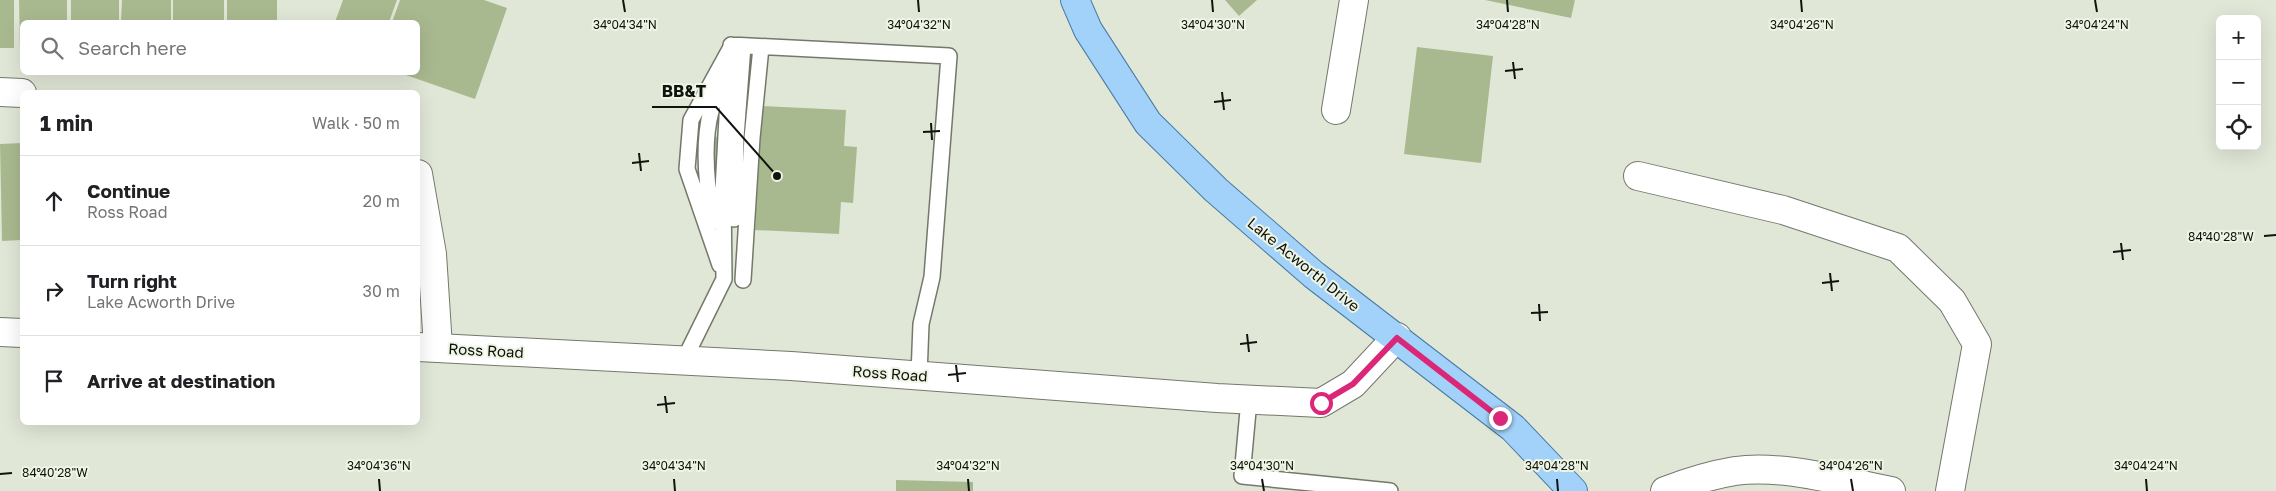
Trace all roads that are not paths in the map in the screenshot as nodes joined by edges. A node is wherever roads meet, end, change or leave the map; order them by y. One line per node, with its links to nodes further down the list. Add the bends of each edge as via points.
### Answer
1 (1075, 0): 13 (main road, Lake Acworth Drive, via 1088,30 1148,123 1216,190 1306,269)
2 (1354, 0): 7 (street)
3 (737, 46): 4 (lane); 10 (lane, via 723,190); 10 (lane, via 691,120 687,169)
4 (761, 47): 10 (lane); 16 (lane, via 949,56 932,277 921,324)
5 (0, 92): 6 (street)
6 (20, 93)
7 (1336, 110)
8 (1638, 176): 23 (street, via 1783,210 1898,248 1952,301 1977,344)
9 (420, 185): 14 (street, via 432,254)
10 (734, 279): 15 (lane)
11 (0, 332): 12 (street)
12 (20, 333)
13 (1397, 338): 17 (street, Ross Road, via 1353,384 1321,403); 20 (main road, Lake Acworth Drive, via 1513,428)
14 (428, 347): 15 (street, Ross Road)
15 (684, 360): 16 (street, Ross Road)
16 (919, 375): 17 (street, Ross Road)
17 (1250, 400): 18 (lane)
18 (1242, 483): 19 (lane)
19 (1390, 491)
20 (1573, 491)
21 (1665, 491): 22 (street, via 1701,478 1728,473 1779,471)
22 (1891, 491)
23 (1950, 491)

